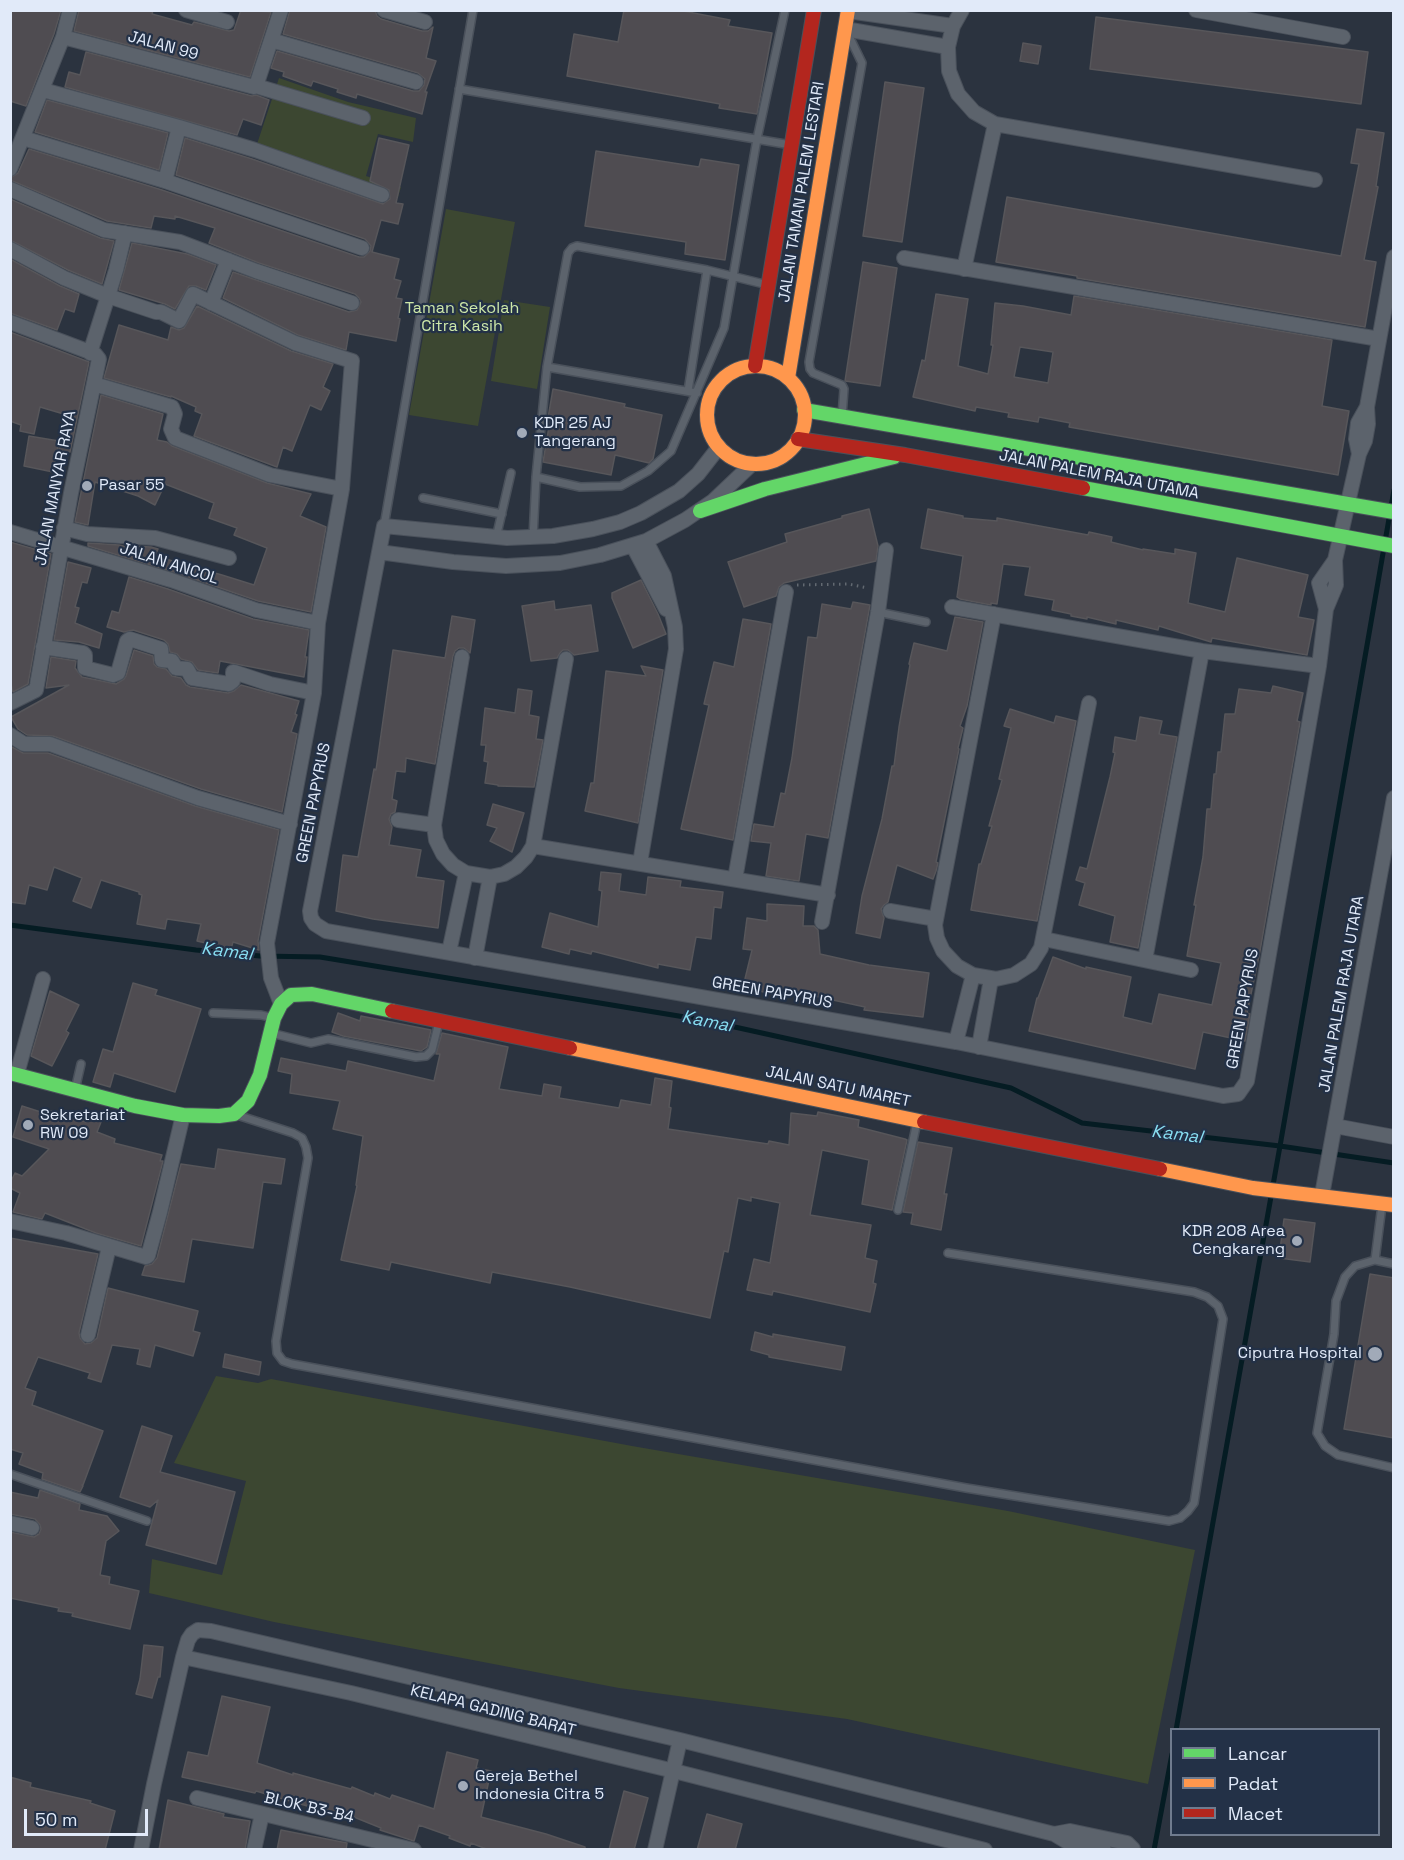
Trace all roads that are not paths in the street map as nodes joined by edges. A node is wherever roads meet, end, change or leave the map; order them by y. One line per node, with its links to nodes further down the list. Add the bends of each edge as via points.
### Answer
1 (70, 10): 15 (street)
2 (186, 10): 11 (street)
3 (281, 10): 17 (street)
4 (384, 10): 12 (street)
5 (473, 10): 21 (lane)
6 (784, 10): 27 (lane)
7 (814, 10): 28 (street, JALAN TAMAN PALEM LESTARI)
8 (962, 10): 13 (street)
9 (1196, 10): 16 (street)
10 (848, 11): 13 (street); 14 (street, JALAN TAMAN PALEM LESTARI)
11 (226, 22)
12 (425, 22)
13 (953, 26): 18 (street)
14 (845, 29): 18 (street); 34 (street, JALAN TAMAN PALEM LESTARI); 35 (lane, via 862,63)
15 (63, 37): 20 (street, JALAN 99); 22 (street)
16 (1343, 37)
17 (271, 40): 19 (street); 20 (street)
18 (948, 47): 24 (street, via 949,71 958,94 974,112)
19 (416, 82)
20 (255, 87): 23 (street, JALAN 99)
21 (459, 89): 27 (lane); 72 (lane)
22 (43, 90): 25 (street); 26 (street)
23 (363, 118)
24 (995, 124): 30 (street); 42 (street)
25 (179, 127): 31 (street); 33 (street)
26 (23, 138): 29 (street); 31 (street)
27 (757, 139): 28 (lane); 44 (lane)
28 (792, 145): 45 (street, JALAN TAMAN PALEM LESTARI)
29 (10, 170)
30 (1316, 180)
31 (165, 182): 37 (street)
32 (10, 189): 36 (street, via 104,230)
33 (382, 195)
34 (813, 224): 35 (lane); 54 (street, JALAN TAMAN PALEM LESTARI)
35 (833, 227): 59 (lane, via 809,362 813,373 842,385)
36 (125, 233): 41 (street, via 180,242); 46 (street)
37 (362, 248)
38 (10, 249): 46 (street)
39 (1394, 257): 50 (street, GREEN PAPYRUS)
40 (904, 258): 42 (street)
41 (228, 260): 47 (street); 48 (street)
42 (964, 269): 50 (street)
43 (707, 270): 44 (lane); 53 (lane, via 572,248); 56 (lane)
44 (733, 278): 45 (lane); 57 (lane, via 724,328)
45 (768, 285): 52 (street, JALAN TAMAN PALEM LESTARI)
46 (108, 296): 47 (street, via 179,321 193,294); 51 (street)
47 (211, 303): 66 (street, via 295,343 352,361)
48 (352, 303)
49 (10, 322): 51 (street)
50 (1379, 339): 68 (street, GREEN PAPYRUS, via 1367,407 1358,423 1359,454)
51 (90, 353): 55 (street, JALAN MANYAR RAYA, via 99,359)
52 (755, 366): 54 (street, via 773,369); 61 (street, via 726,375 711,395 708,425)
53 (547, 367): 56 (lane); 65 (lane)
54 (788, 378): 58 (street, via 799,393)
55 (94, 384): 66 (street, via 172,407 175,414 171,429 175,438 270,475); 73 (street, JALAN MANYAR RAYA)
56 (688, 391): 57 (lane)
57 (697, 393): 65 (lane, via 671,451 648,471 621,486 580,487)
58 (804, 410): 59 (street, JALAN PALEM RAJA UTAMA); 60 (street, via 804,425)
59 (842, 416): 68 (street, JALAN PALEM RAJA UTAMA)
60 (798, 439): 62 (street, JALAN PALEM RAJA UTAMA); 63 (street, via 782,457)
61 (719, 447): 63 (street); 77 (street, via 690,482 641,513 593,530)
62 (904, 455): 69 (street, via 765,489); 75 (street, JALAN PALEM RAJA UTAMA)
63 (752, 464): 69 (street)
64 (511, 473): 71 (lane)
65 (536, 477): 77 (lane)
66 (342, 489): 89 (street)
67 (423, 498): 71 (lane)
68 (1348, 503): 70 (street, JALAN PALEM RAJA UTAMA); 75 (street, GREEN PAPYRUS)
69 (700, 511): 78 (street)
70 (1387, 511)
71 (501, 514): 76 (lane)
72 (384, 526): 76 (street); 82 (street)
73 (64, 528): 80 (street, JALAN MANYAR RAYA); 83 (street, via 87,534 155,538)
74 (10, 532): 80 (street, JALAN ANCOL)
75 (1340, 537): 79 (street, JALAN PALEM RAJA UTAMA); 94 (street, GREEN PAPYRUS, via 1335,560 1336,585 1326,609)
76 (496, 538): 77 (street)
77 (533, 538)
78 (640, 543): 82 (street, via 580,560 522,566); 104 (street, via 664,576 676,649)
79 (1394, 546)
80 (61, 547): 89 (street, JALAN ANCOL, via 256,610); 90 (street, JALAN MANYAR RAYA)
81 (886, 550): 86 (street)
82 (379, 552): 113 (street, GREEN PAPYRUS, via 310,914 315,924 326,931)
83 (229, 558)
84 (786, 592): 107 (street)
85 (952, 607): 87 (street)
86 (878, 612): 88 (lane); 108 (street)
87 (994, 614): 91 (street); 110 (street)
88 (926, 622)
89 (318, 623): 95 (street)
90 (43, 647): 95 (street, via 83,653 86,668 113,675 118,673 130,639 161,649 162,660 187,669 192,678 229,684 234,672); 96 (street, JALAN MANYAR RAYA, via 36,690)
91 (1202, 651): 94 (street); 115 (street)
92 (462, 657): 102 (street)
93 (566, 659): 103 (street)
94 (1319, 666): 126 (street, GREEN PAPYRUS, via 1247,1081 1238,1094 1223,1096)
95 (314, 693): 101 (street)
96 (10, 703)
97 (1089, 703): 112 (street)
98 (10, 735): 101 (street, via 24,744 50,744 198,798)
99 (1394, 798): 133 (street, JALAN PALEM RAJA UTARA)
100 (398, 820): 102 (street)
101 (291, 824): 120 (street, via 267,943 271,978)
102 (434, 825): 105 (street, via 443,854)
103 (533, 846): 104 (street); 106 (street, via 516,867)
104 (640, 863): 107 (street)
105 (466, 873): 106 (street); 113 (street)
106 (490, 877): 114 (street)
107 (735, 879): 108 (street)
108 (828, 894): 111 (street)
109 (890, 911): 110 (street)
110 (936, 919): 117 (street, via 943,951)
111 (822, 922)
112 (1044, 939): 115 (street); 119 (street, via 1038,955 1025,968 1008,977)
113 (449, 952): 114 (street, GREEN PAPYRUS)
114 (475, 957): 125 (street, GREEN PAPYRUS)
115 (1145, 960): 116 (street)
116 (1191, 970)
117 (973, 975): 119 (street); 125 (street)
118 (43, 979): 128 (street)
119 (991, 979): 126 (street)
120 (281, 1004): 122 (street); 123 (street, JALAN SATU MARET, via 291,995 312,994)
121 (213, 1013): 122 (lane)
122 (274, 1018): 124 (street)
123 (439, 1021): 124 (lane, via 432,1050 426,1056 416,1057 328,1039 311,1042); 132 (street, JALAN SATU MARET)
124 (271, 1033): 130 (street, via 260,1075 248,1101)
125 (956, 1042): 126 (street, GREEN PAPYRUS)
126 (979, 1047)
127 (81, 1064): 129 (lane)
128 (14, 1073): 129 (street)
129 (75, 1090): 131 (street)
130 (234, 1113): 131 (street); 140 (lane, via 293,1133 302,1138 306,1147 308,1158 276,1341 277,1353 292,1365 966,1488 1169,1521 1188,1511 1194,1503 1223,1319 1218,1306 1194,1292)
131 (183, 1115): 139 (street, via 148,1256)
132 (917, 1120): 135 (street, JALAN SATU MARET, via 1253,1188); 137 (lane)
133 (1335, 1126): 134 (street); 135 (street, JALAN PALEM RAJA UTARA)
134 (1394, 1137)
135 (1323, 1189): 136 (street, JALAN SATU MARET)
136 (1388, 1204): 141 (lane)
137 (898, 1210)
138 (10, 1221): 139 (street)
139 (109, 1247): 143 (street)
140 (948, 1253)
141 (1375, 1260): 142 (lane); 144 (lane, via 1355,1266 1344,1277 1336,1301 1317,1433 1325,1446 1338,1455)
142 (1394, 1264)
143 (88, 1335)
144 (1394, 1468)
145 (10, 1474): 146 (lane)
146 (147, 1521)
147 (10, 1523): 148 (street)
148 (32, 1528)
149 (183, 1657): 150 (street, via 192,1634 198,1630 211,1631); 151 (street, KELAPA GADING BARAT); 157 (street)
150 (680, 1740): 151 (street); 154 (street)
151 (674, 1771): 160 (street); 161 (street, KELAPA GADING BARAT)
152 (197, 1798): 153 (street, BLOK B3-B4)
153 (262, 1814): 158 (street); 159 (street, BLOK B3-B4)
154 (1054, 1834): 155 (street, via 1070,1831 1127,1844); 162 (street, via 1069,1843)
155 (1132, 1849): 156 (street)
156 (1143, 1849)
157 (141, 1850)
158 (254, 1850)
159 (414, 1850)
160 (655, 1850)
161 (985, 1850)
162 (1104, 1850)

